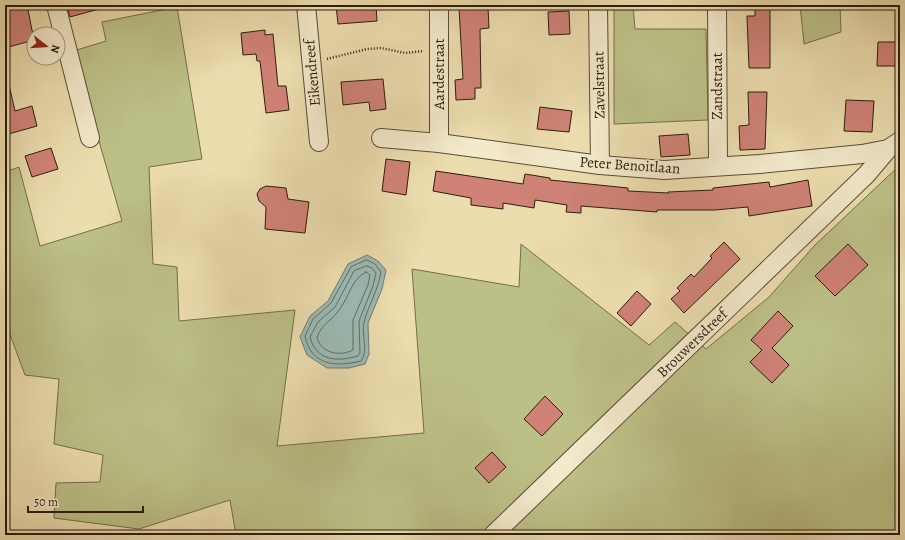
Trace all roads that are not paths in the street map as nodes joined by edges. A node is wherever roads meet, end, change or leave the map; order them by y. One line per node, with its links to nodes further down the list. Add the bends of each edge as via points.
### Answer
1 (56, 5): 6 (street)
2 (306, 5): 8 (street, Eikendreef)
3 (439, 5): 9 (street, Aardestraat)
4 (598, 5): 11 (street, Zavelstraat)
5 (717, 5): 12 (street, Zandstraat)
6 (90, 138)
7 (381, 138): 9 (street, Peter Benoitlaan)
8 (319, 142)
9 (439, 142): 11 (street, Peter Benoitlaan)
10 (894, 145): 12 (street, Peter Benoitlaan, via 862,154 768,164); 13 (street, Brouwersdreef, via 861,180)
11 (600, 165): 12 (street, Peter Benoitlaan, via 664,170)
12 (718, 166)
13 (493, 535)

